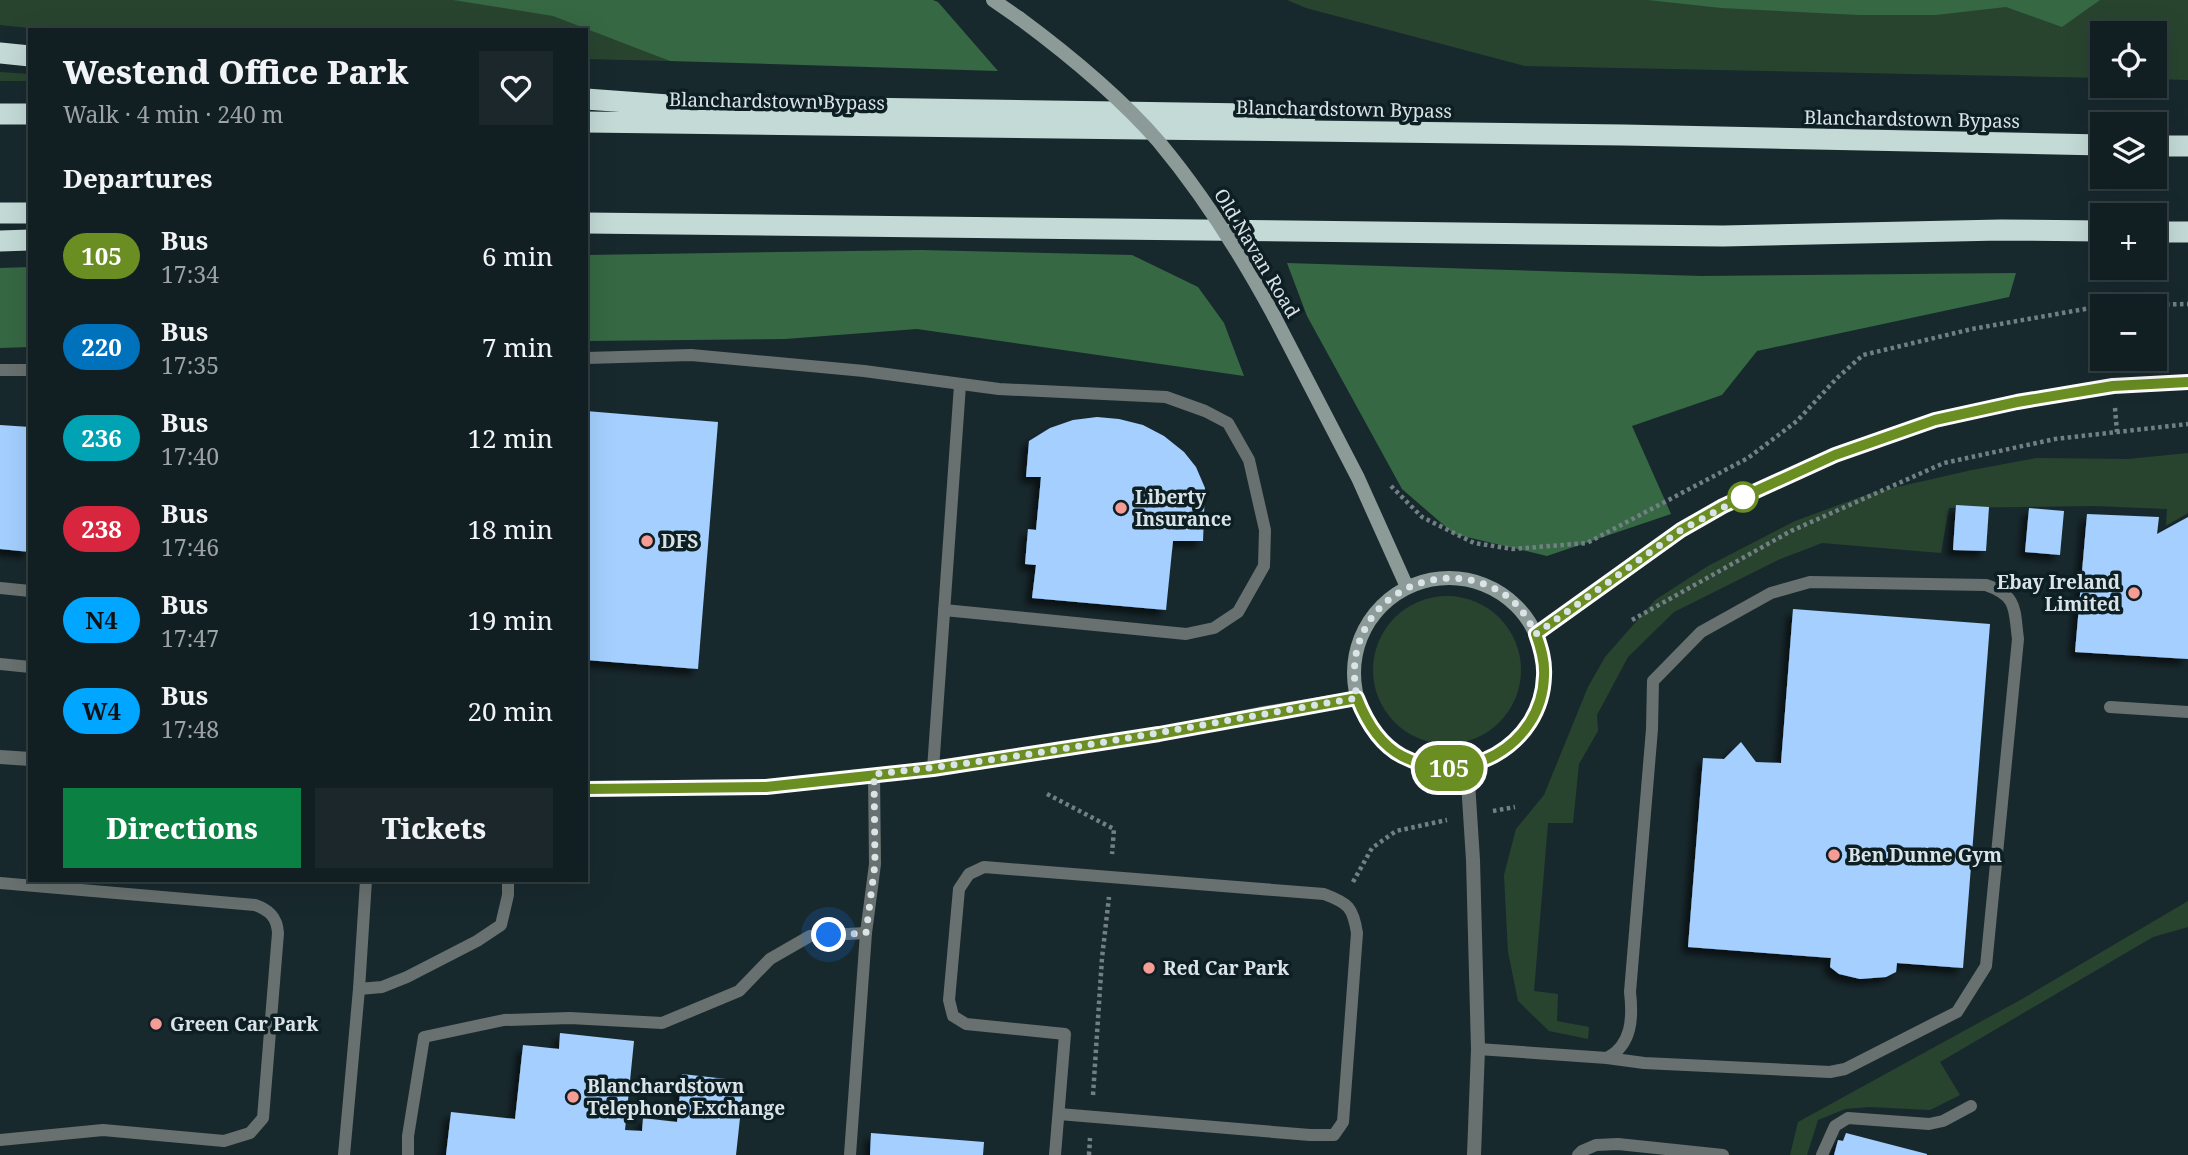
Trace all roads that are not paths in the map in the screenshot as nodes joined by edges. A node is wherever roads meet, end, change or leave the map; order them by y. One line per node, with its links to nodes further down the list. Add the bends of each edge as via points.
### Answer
1 (993, 0): 25 (street, Old Navan Road, bridge, via 1069,55 1117,99 1158,141 1208,205 1274,316 1358,478)
2 (0, 54): 3 (highway)
3 (28, 56)
4 (588, 99): 8 (highway, via 668,105 1250,114)
5 (0, 114): 6 (highway)
6 (28, 114)
7 (588, 122): 8 (highway, Blanchardstown Bypass)
8 (1623, 135): 9 (highway, Blanchardstown Bypass)
9 (2090, 145)
10 (2167, 146): 11 (highway)
11 (2188, 146)
12 (0, 212): 13 (highway)
13 (28, 213)
14 (588, 223): 15 (highway, via 1723,236)
15 (2090, 231)
16 (2167, 232): 17 (highway)
17 (2188, 232)
18 (28, 240): 19 (highway)
19 (0, 242)
20 (588, 358): 24 (lane, via 691,355)
21 (0, 370): 22 (lane)
22 (28, 370)
23 (2188, 382): 29 (street, via 2113,386 2017,402 1935,420 1835,455 1681,530)
24 (960, 385): 28 (lane); 28 (lane, via 1166,397 1228,423 1249,460 1265,530 1264,566 1238,612 1213,628 1186,634)
25 (1407, 587): 29 (street, via 1436,578 1482,583 1514,603); 32 (street, via 1378,609 1360,637 1354,663)
26 (0, 588): 27 (lane)
27 (28, 591)
28 (944, 610): 38 (lane)
29 (1536, 634): 37 (street, via 1545,677 1539,706 1525,731 1504,751)
30 (0, 664): 31 (lane)
31 (28, 667)
32 (1357, 698): 37 (street, via 1376,735 1402,756 1433,767); 38 (street)
33 (2109, 707): 34 (lane)
34 (2188, 712)
35 (0, 757): 36 (street)
36 (28, 759)
37 (1467, 767): 47 (street)
38 (933, 769): 39 (street)
39 (874, 774): 40 (street, via 766,787); 45 (lane, via 875,864)
40 (588, 789)
41 (366, 882): 46 (lane)
42 (508, 882): 46 (lane, via 501,925 407,977 382,987)
43 (0, 883): 44 (lane)
44 (84, 885): 51 (lane, via 255,905 273,916 277,923 263,1118 250,1133 224,1141 103,1130)
45 (866, 933): 53 (lane, via 810,936 770,960 739,991 662,1023 504,1020 424,1037); 54 (lane)
46 (359, 989): 52 (lane)
47 (1478, 1049): 48 (lane); 56 (street)
48 (1607, 1058): 48 (lane, via 1618,1053 1629,1034 1632,1010 1653,681 1701,632 1771,593 1810,582 1986,585 2001,590 2013,602 2018,639 1986,966 1957,1012 1845,1069 1830,1072)
49 (1970, 1106): 59 (lane, via 1929,1124 1848,1118 1835,1126)
50 (1059, 1114): 50 (lane, via 1065,1034 966,1024 953,1016 949,1000 959,889 969,874 984,867 1324,894 1351,909 1357,933 1342,1122 1334,1135); 55 (lane)
51 (0, 1140)
52 (344, 1155)
53 (408, 1155)
54 (850, 1155)
55 (1055, 1155)
56 (1474, 1155)
57 (1578, 1155): 58 (lane, via 1596,1145 1618,1144)
58 (1723, 1155)
59 (1822, 1155)

